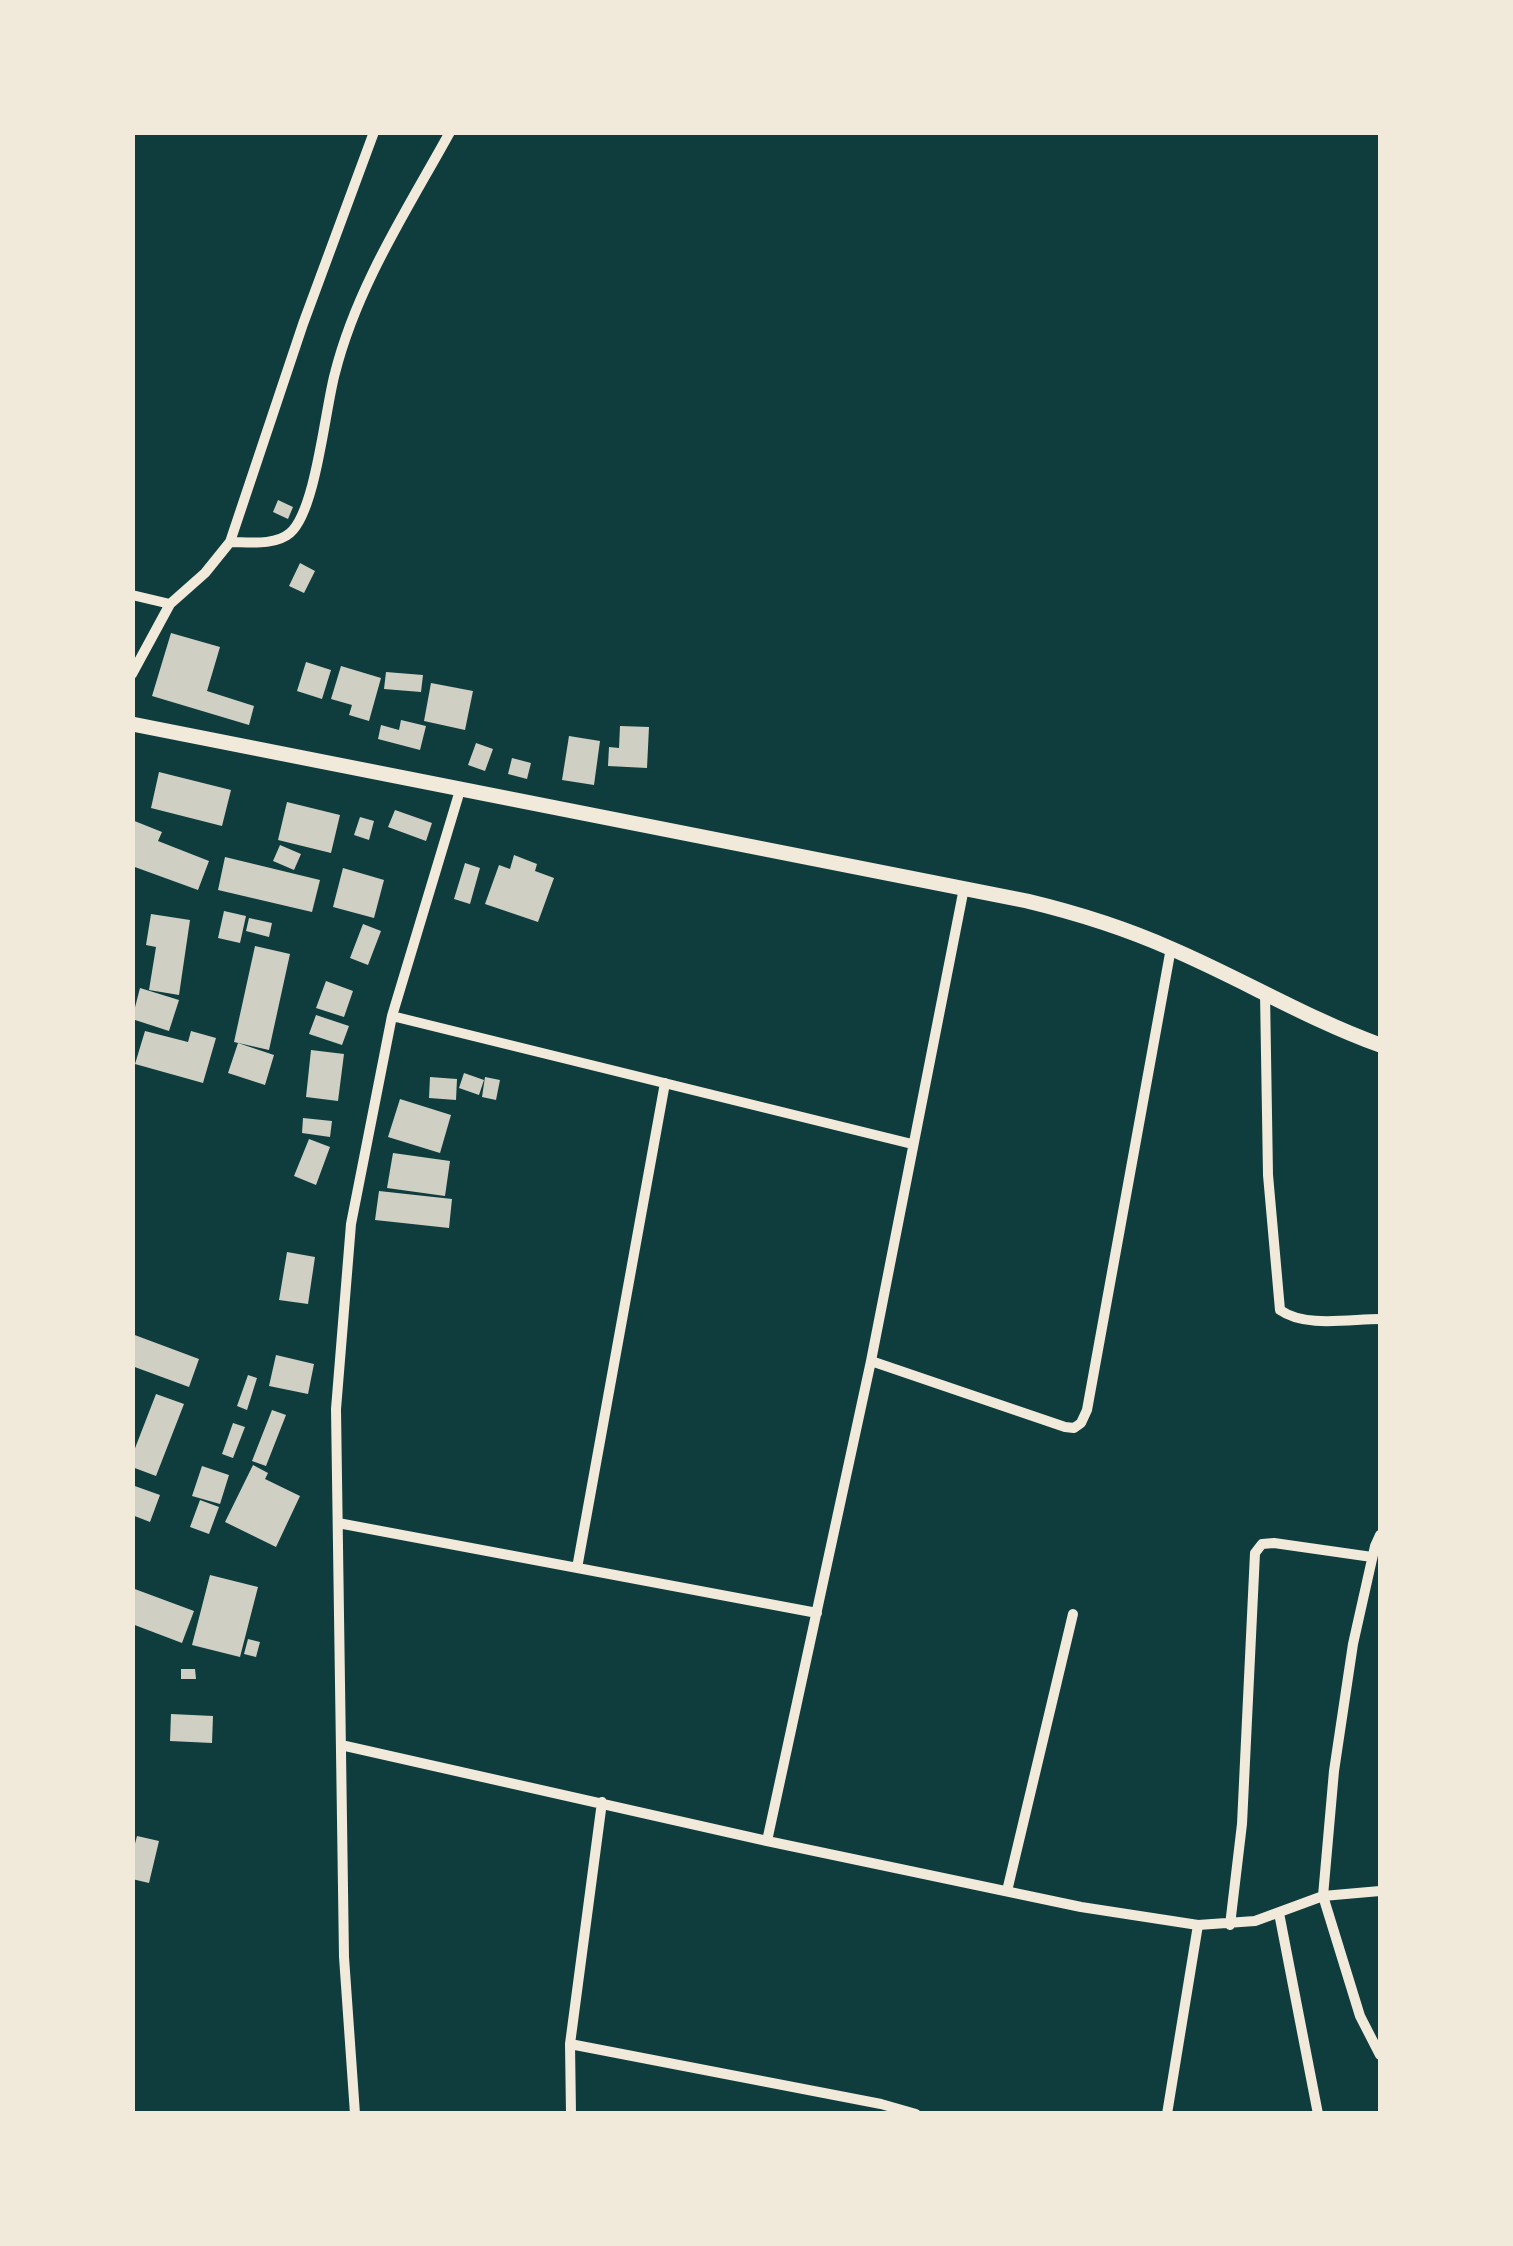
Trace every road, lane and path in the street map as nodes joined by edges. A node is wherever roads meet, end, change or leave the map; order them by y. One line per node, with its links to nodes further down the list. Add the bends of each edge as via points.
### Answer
1 (374, 132): 3 (street)
2 (450, 132): 3 (street, via 368,279 335,371 305,512 289,534)
3 (230, 542): 5 (street)
4 (132, 594): 5 (street)
5 (170, 604): 6 (street)
6 (132, 674)
7 (132, 724): 8 (street)
8 (461, 787): 9 (street); 12 (street)
9 (964, 888): 10 (street, via 1090,917); 15 (street)
10 (1171, 948): 11 (street); 17 (street, via 1081,1423 1065,1427)
11 (1265, 993): 13 (street); 16 (street, via 1268,1175 1280,1310 1290,1318)
12 (392, 1016): 14 (street); 18 (street, via 351,1224 336,1409)
13 (1380, 1044)
14 (664, 1083): 15 (street); 21 (street)
15 (912, 1144): 17 (street)
16 (1380, 1319)
17 (871, 1361): 22 (street)
18 (338, 1524): 21 (street); 24 (street)
19 (1380, 1535): 20 (street)
20 (1372, 1557): 29 (street, via 1334,1771); 32 (street, via 1274,1542 1255,1552 1242,1824)
21 (577, 1568): 22 (street)
22 (817, 1613): 26 (street)
23 (1073, 1614): 27 (street)
24 (341, 1744): 25 (street); 35 (street, via 344,1957)
25 (602, 1802): 26 (street); 33 (street)
26 (767, 1841): 27 (street)
27 (1007, 1891): 31 (street)
28 (1380, 1892): 29 (street)
29 (1323, 1896): 30 (street); 34 (street, via 1360,2016)
30 (1279, 1912): 32 (street); 39 (street)
31 (1198, 1925): 32 (street); 38 (street)
32 (1230, 1925)
33 (570, 2044): 36 (street); 37 (street)
34 (1380, 2055)
35 (355, 2114)
36 (571, 2114)
37 (916, 2114)
38 (1167, 2114)
39 (1318, 2114)

